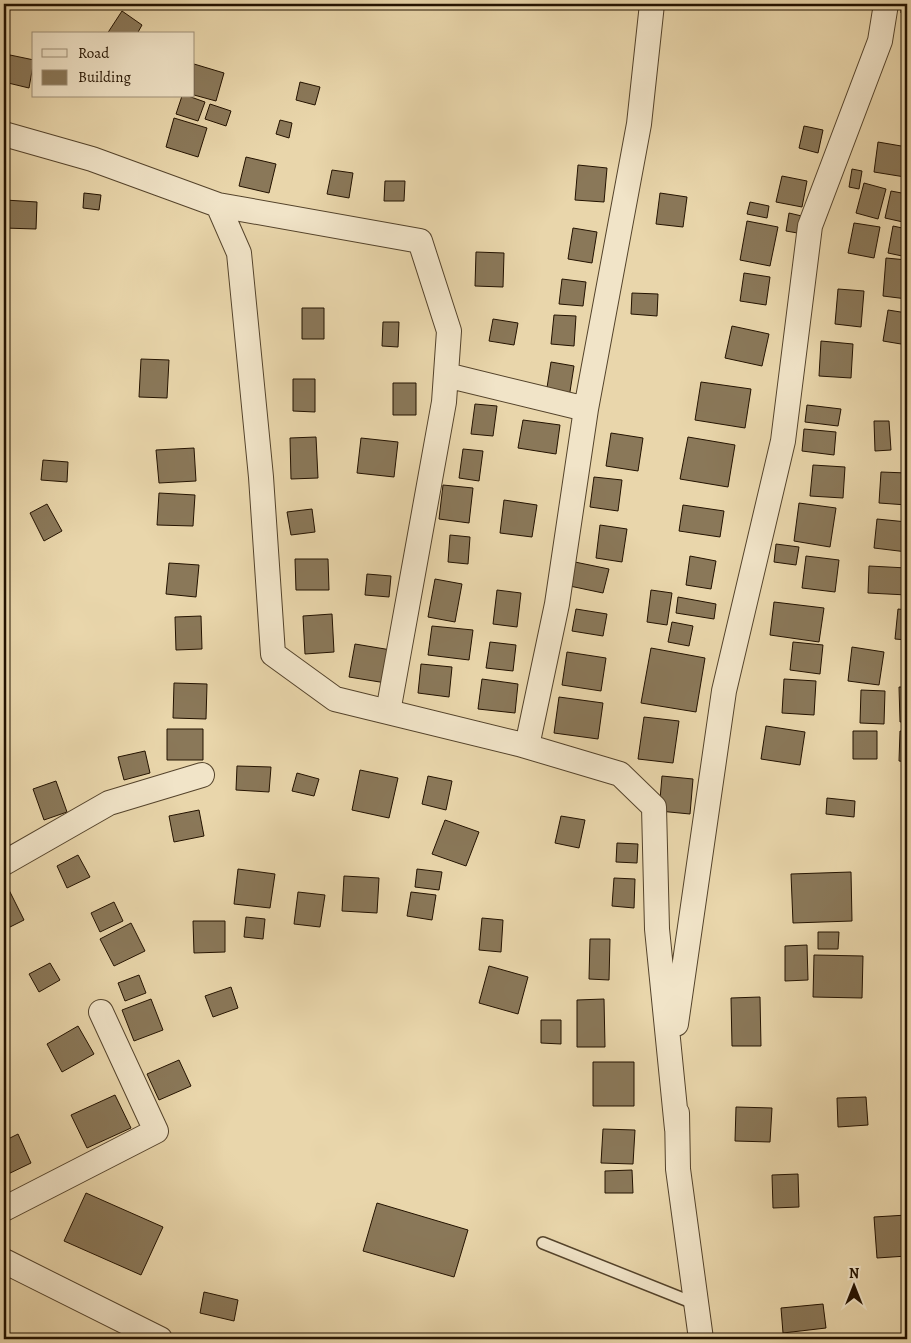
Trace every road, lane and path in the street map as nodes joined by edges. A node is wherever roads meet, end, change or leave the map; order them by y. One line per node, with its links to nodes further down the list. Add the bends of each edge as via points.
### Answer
1 (652, 4): 6 (street, via 639,124)
2 (886, 4): 12 (street, via 880,42 810,226 783,441 724,690 676,1022)
3 (4, 134): 4 (street, via 92,159)
4 (218, 205): 5 (street, via 420,241 449,331); 7 (street, via 239,253 261,477 273,654 335,699)
5 (446, 375): 6 (street); 7 (street, via 444,402)
6 (586, 409): 8 (street, via 557,604)
7 (388, 712): 8 (street)
8 (527, 746): 12 (street, via 620,774 654,807 657,929)
9 (202, 776): 10 (street, via 110,803)
10 (4, 863)
11 (101, 1012): 13 (street, via 156,1131)
12 (677, 1129): 16 (street, via 678,1169)
13 (4, 1209)
14 (543, 1243): 16 (lane)
15 (4, 1261): 17 (street)
16 (696, 1304): 18 (street)
17 (160, 1339)
18 (701, 1339)

